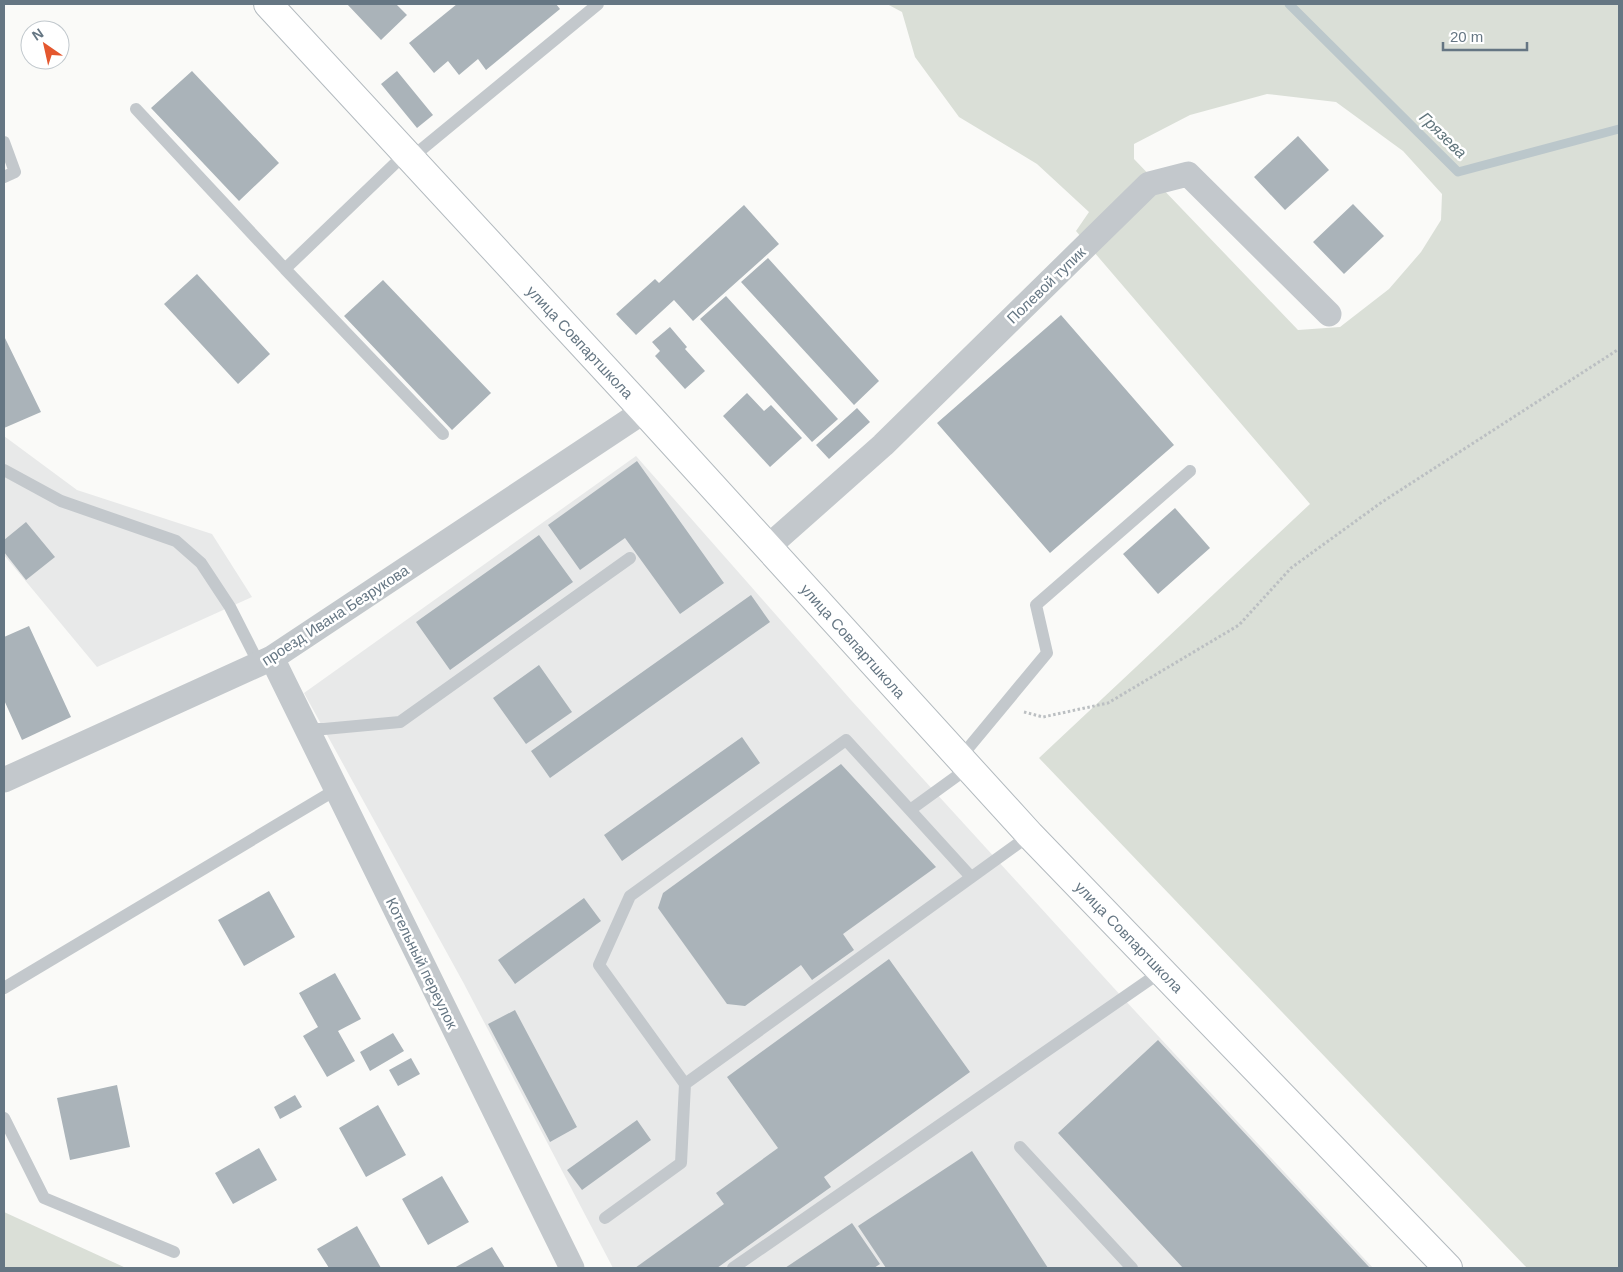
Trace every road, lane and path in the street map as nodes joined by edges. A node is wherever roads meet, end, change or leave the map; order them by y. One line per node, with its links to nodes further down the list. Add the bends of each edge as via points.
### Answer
1 (268, 4): 5 (street, улица Совпартшкола)
2 (598, 4): 5 (lane)
3 (136, 109): 7 (lane)
4 (4, 142): 6 (lane, via 15,172)
5 (408, 156): 7 (lane); 10 (street, улица Совпартшкола)
6 (4, 177)
7 (286, 269): 11 (lane)
8 (1329, 314): 14 (street, Полевой тупик, via 1188,174 1149,184 884,445)
9 (1619, 349): 17 (path, via 1374,507 1291,568 1239,625 1116,698 1043,717)
10 (644, 412): 14 (street, улица Совпартшкола); 16 (street, проезд Ивана Безрукова)
11 (443, 434)
12 (4, 470): 16 (lane, via 61,501 176,540 201,563)
13 (1190, 471): 17 (lane, via 1036,605 1047,653)
14 (768, 547): 19 (street, улица Совпартшкола)
15 (630, 558): 18 (lane, via 400,722)
16 (265, 661): 18 (street, Котельный переулок); 20 (street, проезд Ивана Безрукова)
17 (1002, 707): 19 (lane)
18 (307, 729): 21 (street, Котельный переулок)
19 (964, 763): 22 (lane); 23 (street, улица Совпартшкола)
20 (4, 780)
21 (337, 789): 26 (lane); 32 (street, Котельный переулок)
22 (910, 810): 24 (lane); 27 (lane, via 846,740 630,896 599,965)
23 (1030, 835): 24 (lane); 25 (street, улица Совпартшкола)
24 (971, 877): 27 (lane)
25 (1162, 971): 33 (lane); 35 (street, улица Совпартшкола)
26 (4, 988)
27 (685, 1084): 30 (lane, via 681,1163)
28 (4, 1118): 31 (lane, via 44,1198)
29 (1020, 1147): 34 (lane)
30 (605, 1218)
31 (174, 1252)
32 (572, 1268)
33 (733, 1268)
34 (1132, 1268)
35 (1448, 1268)

